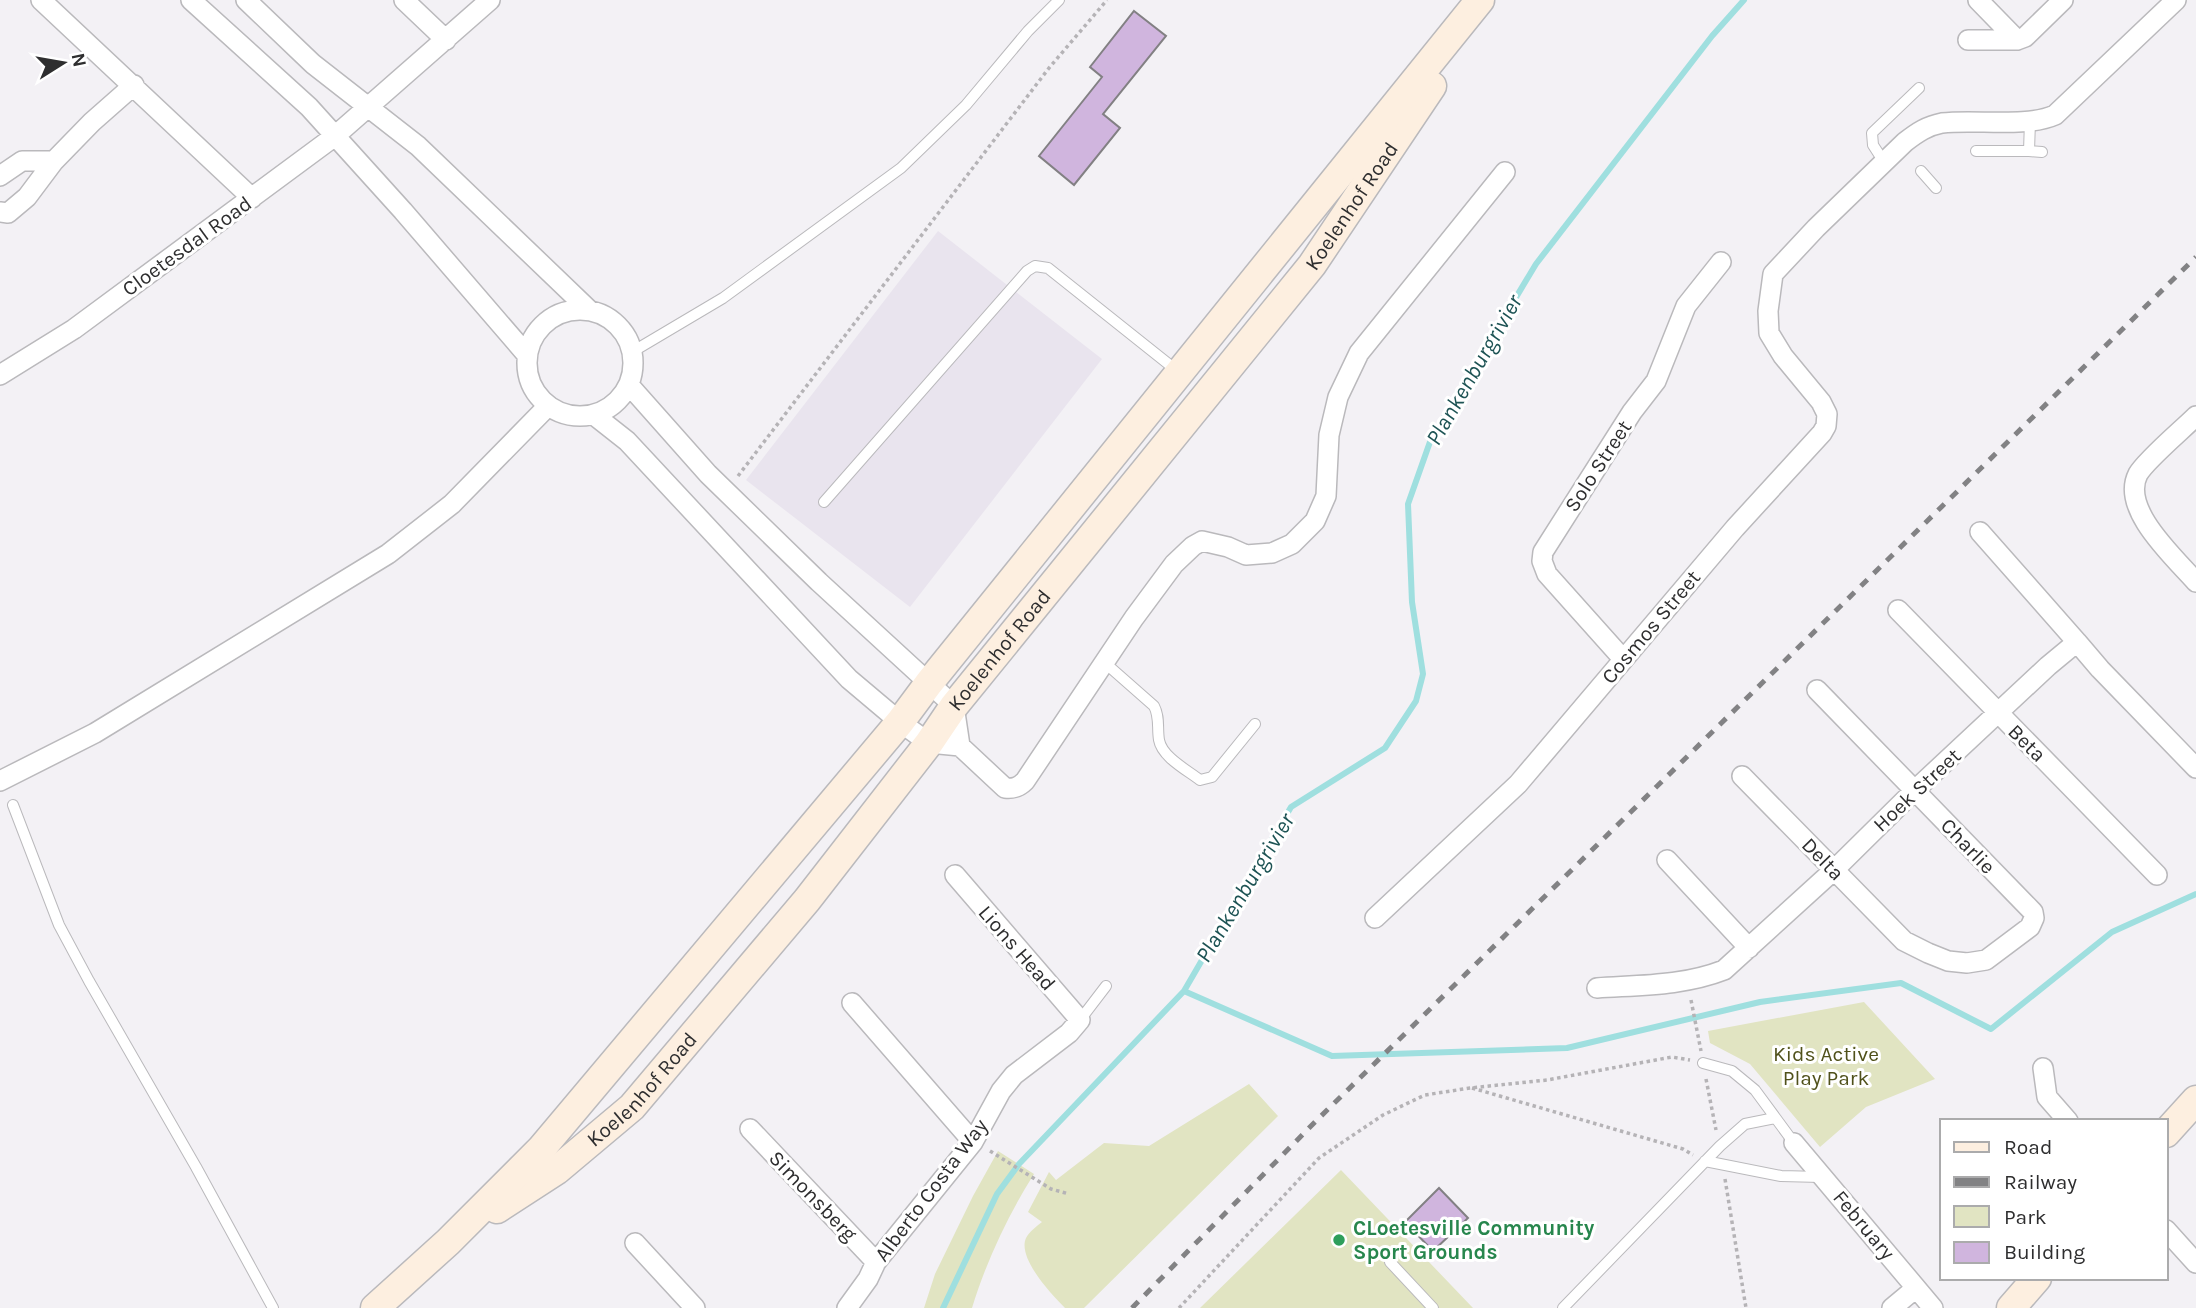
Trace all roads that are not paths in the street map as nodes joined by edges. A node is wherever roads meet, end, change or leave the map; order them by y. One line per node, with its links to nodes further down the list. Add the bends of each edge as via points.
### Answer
1 (41, 0): 15 (street)
2 (191, 0): 19 (street)
3 (246, 0): 17 (street, via 313,64)
4 (404, 0): 12 (street)
5 (490, 0): 12 (street, Cloetesdal Road)
6 (1059, 0): 33 (lane, via 966,105 901,168 723,298)
7 (1480, 0): 35 (main road, Koelenhof Road)
8 (1489, 0): 50 (main road, Koelenhof Road, via 1312,265)
9 (1978, 0): 14 (street)
10 (2063, 0): 14 (street, via 2031,33)
11 (2176, 0): 18 (street, via 2063,109 2046,119)
12 (446, 40): 17 (street, Cloetesdal Road)
13 (1968, 40): 14 (street)
14 (2017, 40)
15 (134, 85): 23 (street); 29 (street)
16 (1919, 88): 24 (lane, via 1872,133 1872,145)
17 (369, 107): 19 (street, Cloetesdal Road); 32 (street, via 418,146)
18 (2030, 121): 21 (lane); 24 (street, via 1930,125)
19 (335, 136): 29 (street, Cloetesdal Road); 34 (street)
20 (1976, 151): 21 (lane)
21 (2029, 151): 22 (lane)
22 (2042, 152)
23 (54, 162): 27 (street, via 22,161); 30 (street, via 27,197 8,212)
24 (1884, 162): 46 (street, Cosmos Street, via 1773,274 1769,333 1821,402 1826,426)
25 (1921, 171): 28 (lane)
26 (1505, 173): 47 (street, via 1359,354 1338,397 1329,435 1326,496 1315,521 1292,544 1272,553 1245,555 1202,541 1193,546 1174,564)
27 (0, 176)
28 (1936, 188)
29 (252, 198): 36 (street, Cloetesdal Road, via 74,329)
30 (0, 212)
31 (1721, 262): 46 (street, Solo Street, via 1686,306 1656,381 1543,552 1547,574)
32 (589, 310): 33 (street, via 617,324); 34 (street, via 555,315 532,339)
33 (632, 352): 37 (street)
34 (527, 355): 38 (street, via 530,383)
35 (1180, 373): 41 (lane, via 1048,268 1035,267); 48 (main road, Koelenhof Road)
36 (0, 375)
37 (629, 385): 39 (street, via 615,403); 48 (street, via 708,474)
38 (548, 406): 39 (street, via 562,414); 58 (street, via 452,504 388,554 94,733)
39 (594, 415): 52 (street, via 628,441 849,679)
40 (2196, 416): 43 (street, via 2140,471 2134,495 2152,532)
41 (824, 502)
42 (1980, 532): 45 (street)
43 (2196, 582)
44 (1898, 610): 51 (street, Beta)
45 (2077, 642): 51 (street, Hoek Street); 56 (street)
46 (1623, 659): 65 (street, Cosmos Street, via 1518,784)
47 (1104, 662): 53 (lane, via 1154,706 1164,751 1200,780 1212,777); 55 (street, via 1019,787 1004,788)
48 (929, 683): 50 (street); 52 (main road, Koelenhof Road)
49 (1817, 690): 59 (street, Charlie)
50 (954, 706): 54 (main road, Koelenhof Road); 55 (street)
51 (1998, 714): 59 (street, Hoek Street); 63 (street, Beta)
52 (900, 722): 54 (street); 84 (main road, Koelenhof Road, via 541,1149)
53 (1255, 724)
54 (929, 743): 55 (street); 84 (main road, Koelenhof Road, via 807,900 632,1107 557,1170)
55 (960, 746)
56 (2196, 768)
57 (1742, 776): 62 (street, Delta)
58 (0, 781)
59 (1914, 791): 62 (street, Hoek Street); 66 (street, Charlie, via 2034,918 2030,927 1977,963 1948,961)
60 (13, 805): 91 (lane, via 65,936)
61 (1667, 860): 67 (street)
62 (1833, 870): 66 (street, Delta); 67 (street, Hoek Street)
63 (2157, 874)
64 (955, 875): 71 (street, Lions Head)
65 (1375, 918)
66 (1904, 941)
67 (1749, 948): 69 (street, Hoek Street, via 1724,970 1702,979)
68 (1106, 986): 71 (lane, Alberto Costa Way)
69 (1597, 988)
70 (852, 1003): 80 (street)
71 (1080, 1020): 80 (street, Alberto Costa Way, via 1001,1091)
72 (1703, 1063): 75 (lane, via 1732,1071 1755,1090)
73 (2043, 1068): 76 (street, via 2047,1097)
74 (2196, 1100): 78 (main road)
75 (1775, 1118): 79 (lane); 81 (lane, via 1745,1124)
76 (2065, 1119)
77 (750, 1129): 86 (street, Simonsberg)
78 (2168, 1131)
79 (1794, 1143): 82 (street, February)
80 (979, 1145): 86 (street, Alberto Costa Way)
81 (1705, 1161): 82 (lane, via 1781,1176); 96 (lane)
82 (1825, 1178): 90 (street, February)
83 (2168, 1232): 88 (street)
84 (448, 1242): 92 (main road, Koelenhof Road)
85 (635, 1243): 93 (street)
86 (876, 1262): 94 (street, Alberto Costa Way)
87 (1390, 1262): 95 (lane)
88 (2196, 1262)
89 (2035, 1280): 99 (main road)
90 (1916, 1288): 97 (street); 98 (street, February)
91 (274, 1308)
92 (375, 1308)
93 (695, 1308)
94 (847, 1308)
95 (1433, 1308)
96 (1563, 1308)
97 (1892, 1308)
98 (1933, 1308)
99 (2011, 1308)

